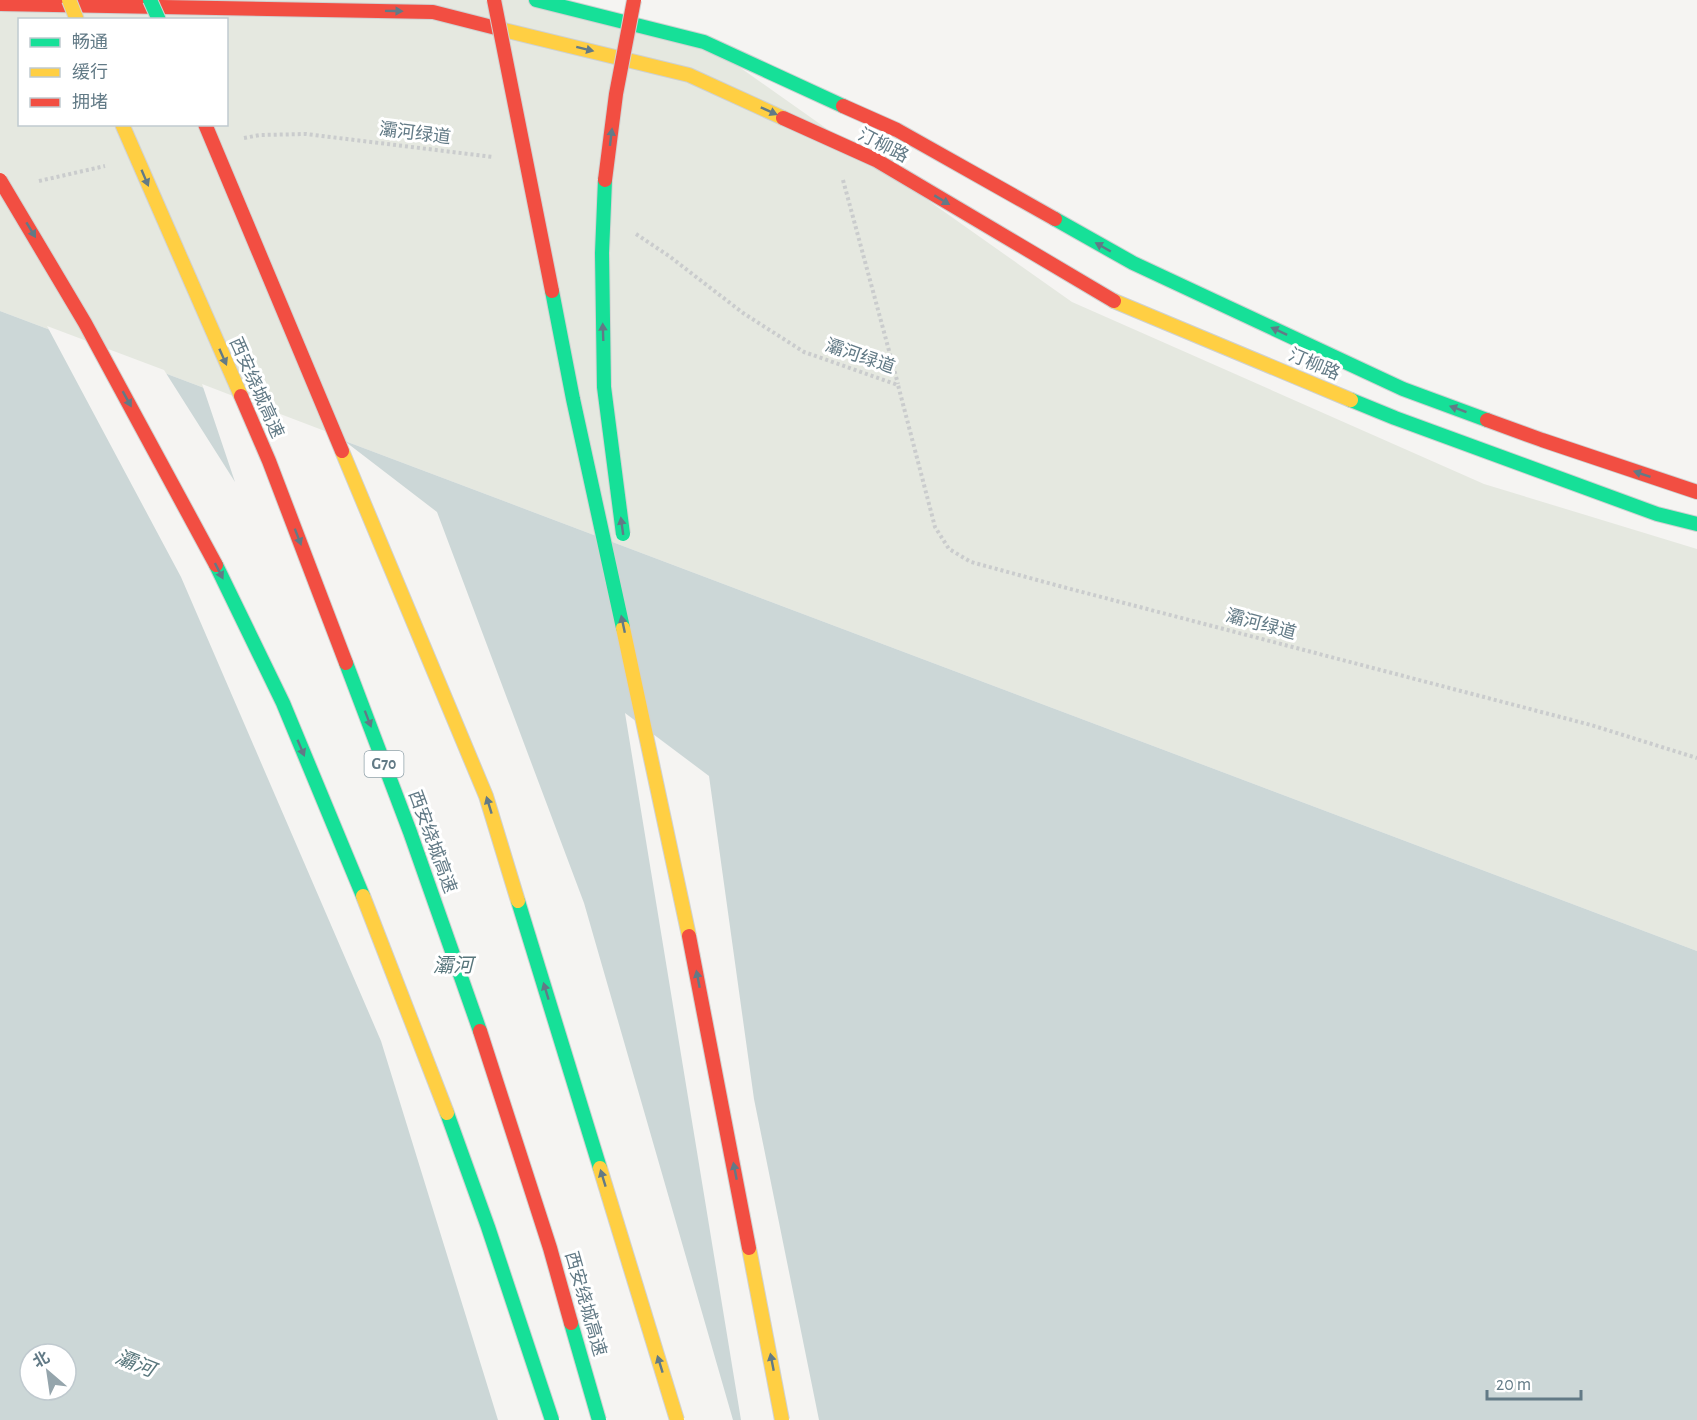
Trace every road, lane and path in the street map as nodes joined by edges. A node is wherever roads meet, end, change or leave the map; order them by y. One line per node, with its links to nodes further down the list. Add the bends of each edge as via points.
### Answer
1 (69, 0): 7 (main road, bridge)
2 (150, 0): 8 (main road, bridge)
3 (494, 0): 24 (main road, one-way to 3, bridge, via 573,399)
4 (536, 0): 19 (main road, 汀柳路, one-way to 4, via 1403,388 1133,263 897,130 704,42)
5 (634, 0): 21 (main road, one-way to 5, bridge, via 604,387 602,253 605,181 616,94)
6 (0, 4): 12 (main road, 汀柳路, one-way to 12, via 433,12 689,75)
7 (76, 18)
8 (158, 18)
9 (123, 126): 26 (main road, 西安绕城高速 / G70, one-way to 26, bridge, via 269,461 410,831 480,1030 550,1248)
10 (206, 126): 27 (main road, one-way to 10, bridge, via 486,796)
11 (241, 138): 13 (path, 灞河绿道, via 306,134)
12 (832, 141): 18 (path); 20 (main road, 汀柳路, one-way to 20, via 876,160 1108,298 1395,418 1658,514)
13 (498, 158)
14 (111, 165): 16 (path)
15 (0, 180): 25 (main road, one-way to 25, bridge, via 82,316 155,450 281,701 413,1025 479,1202)
16 (33, 182)
17 (632, 231): 18 (path, 灞河绿道, via 743,313 804,352)
18 (898, 385): 23 (path, 灞河绿道, via 935,527 949,549 971,562 1590,725)
19 (1697, 492)
20 (1697, 524)
21 (624, 543)
22 (634, 617): 24 (main road, bridge)
23 (1697, 758)
24 (655, 771): 28 (main road, one-way to 24, bridge)
25 (552, 1420)
26 (599, 1420)
27 (677, 1420)
28 (782, 1420)

